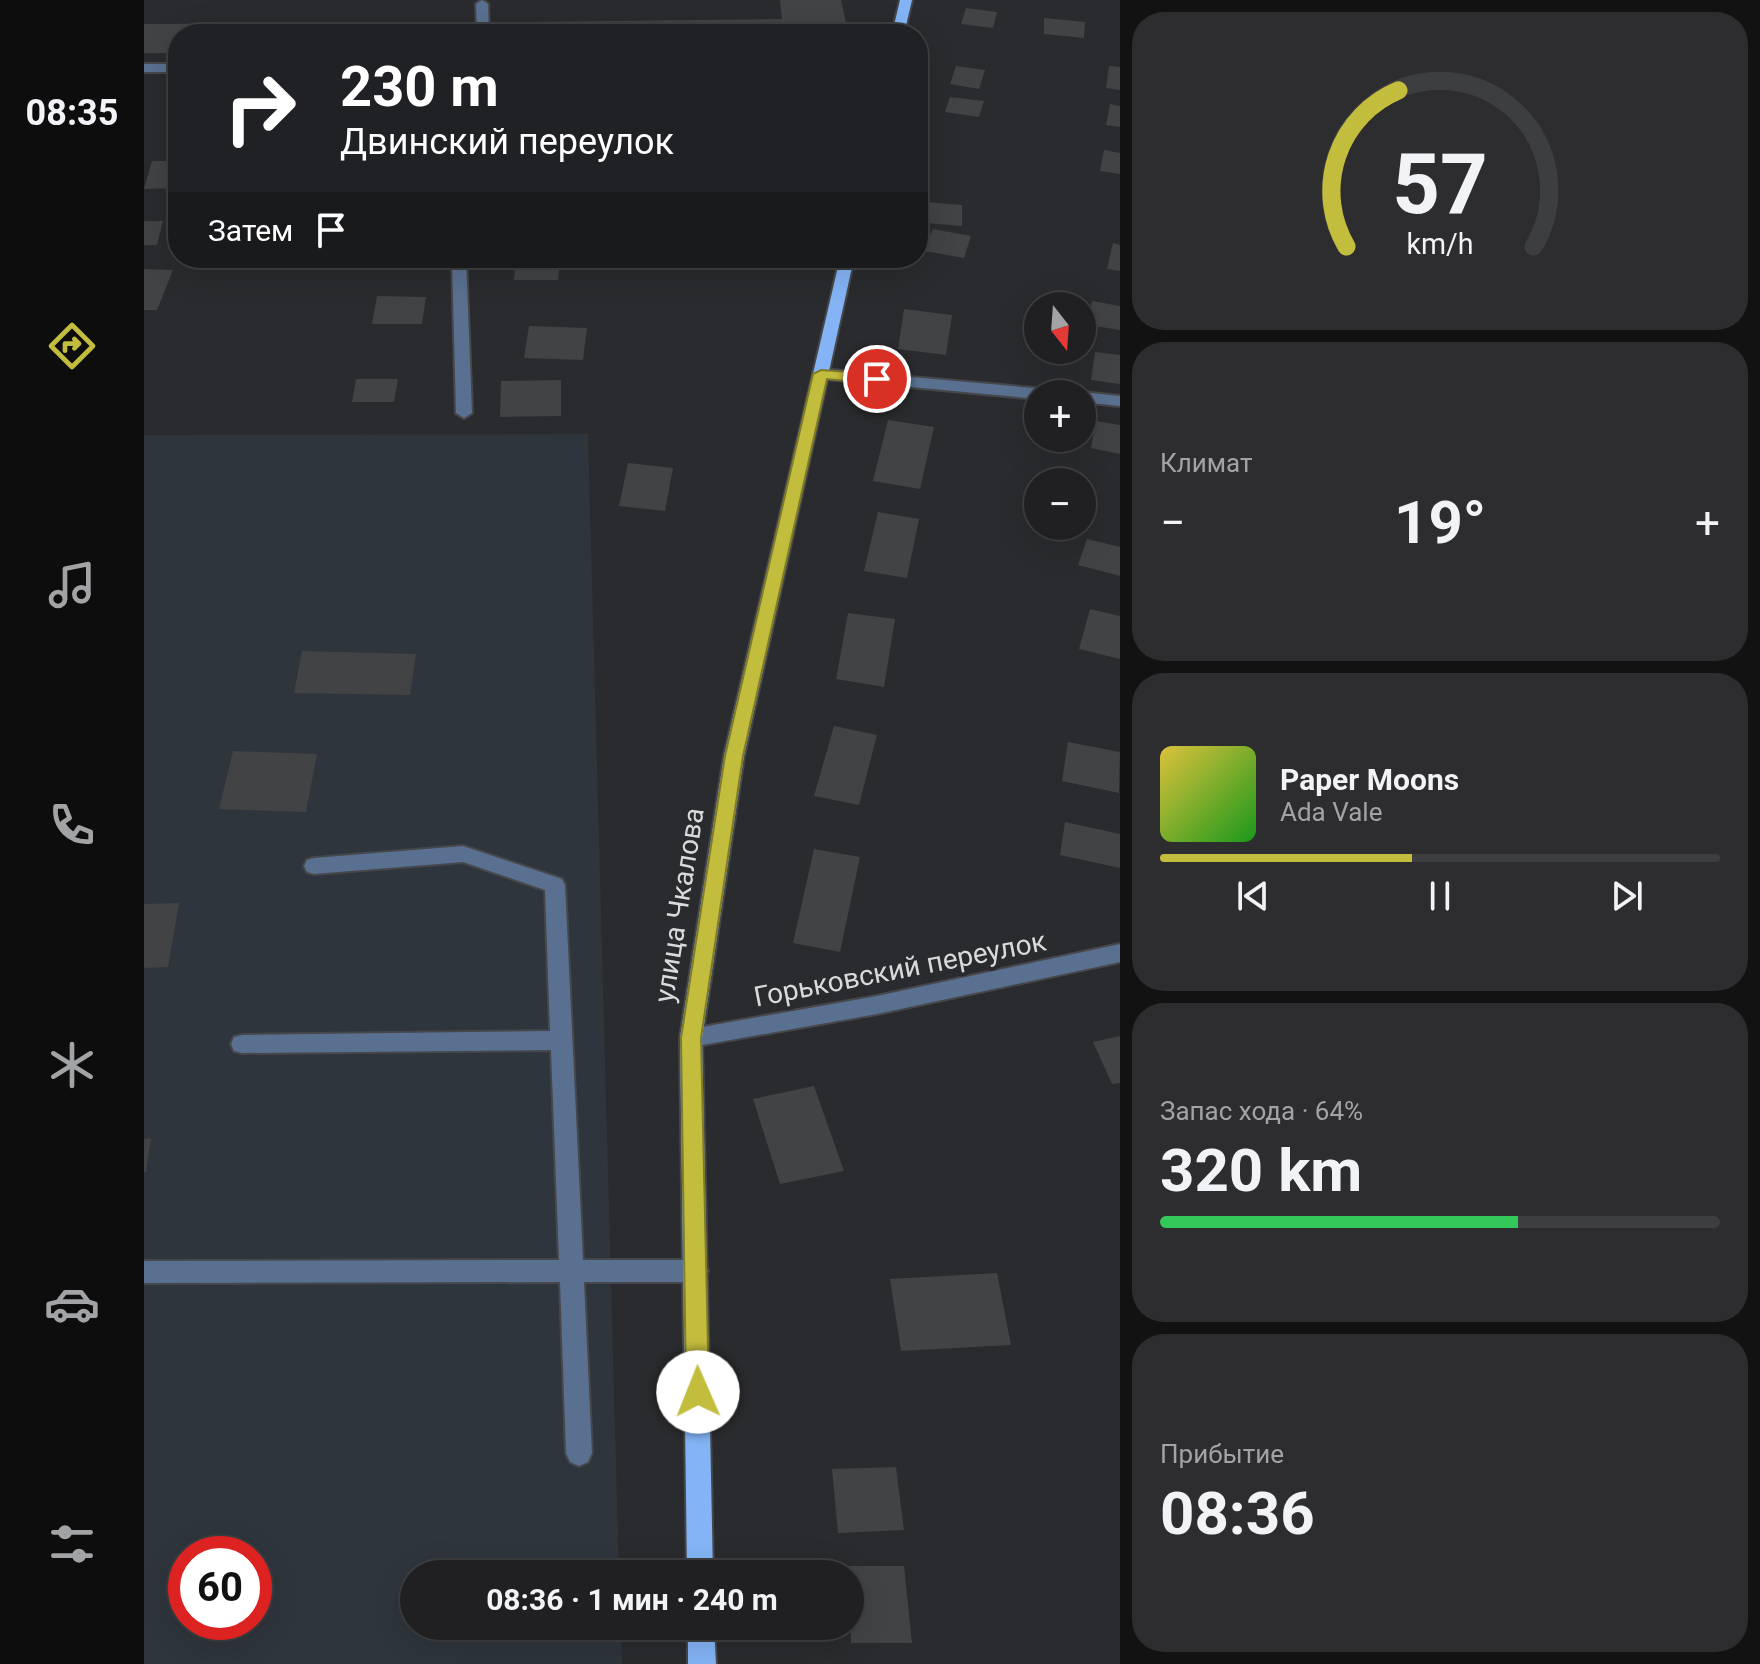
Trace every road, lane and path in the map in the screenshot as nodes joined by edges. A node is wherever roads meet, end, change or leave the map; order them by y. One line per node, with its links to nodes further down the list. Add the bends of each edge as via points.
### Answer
1 (906, 0): 4 (main road)
2 (482, 4): 3 (street)
3 (483, 24)
4 (900, 24)
5 (144, 68): 6 (street)
6 (168, 68)
7 (459, 268): 13 (street)
8 (845, 268): 9 (main road, улица Чкалова)
9 (821, 374): 10 (street); 16 (main road, улица Чкалова, via 734,756)
10 (1024, 392)
11 (1096, 398): 12 (street)
12 (1120, 401)
13 (464, 413)
14 (314, 866): 17 (street, via 463,854 555,885)
15 (1120, 953): 16 (street, Горьковский переулок)
16 (691, 1038): 19 (main road, улица Чкалова)
17 (563, 1040): 18 (street); 21 (street)
18 (242, 1044)
19 (696, 1271): 21 (street); 23 (main road, улица Чкалова)
20 (144, 1272): 21 (street)
21 (573, 1274): 22 (street)
22 (579, 1453)
23 (700, 1560)
24 (701, 1640): 25 (main road)
25 (702, 1664)

